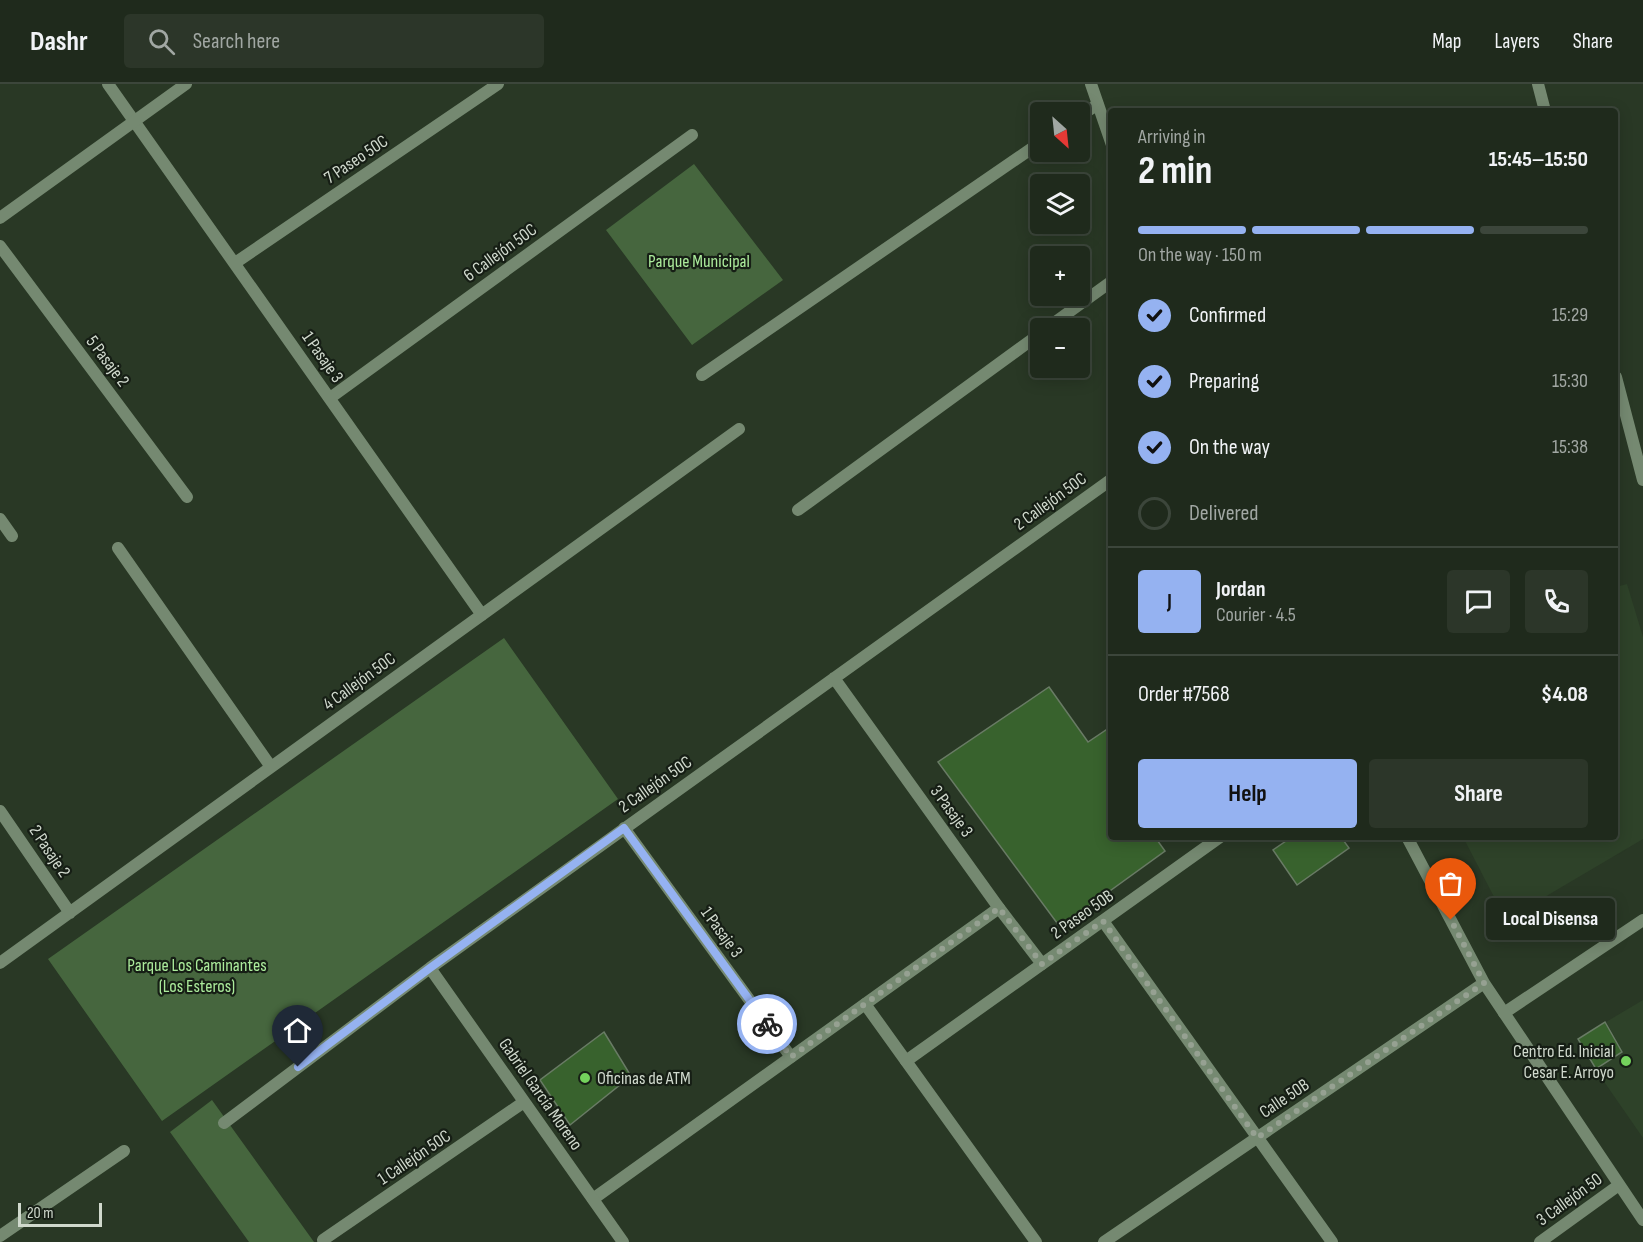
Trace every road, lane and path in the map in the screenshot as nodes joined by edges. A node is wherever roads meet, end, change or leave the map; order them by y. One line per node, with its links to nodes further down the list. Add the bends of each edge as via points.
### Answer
1 (108, 84): 9 (street, 1 Pasaje 3)
2 (186, 84): 9 (street)
3 (498, 84): 15 (street, 7 Paseo 50C)
4 (1091, 84): 6 (street)
5 (1538, 84): 7 (street)
6 (1098, 104): 8 (street); 10 (street)
7 (1544, 108)
8 (1090, 109)
9 (134, 120): 13 (street); 15 (street, 1 Pasaje 3)
10 (1108, 133)
11 (692, 135): 21 (street, 6 Callejón 50C)
12 (1030, 150): 19 (street)
13 (0, 218)
14 (0, 246): 25 (street, 5 Pasaje 2)
15 (235, 263): 21 (street, 1 Pasaje 3)
16 (1108, 284): 17 (street)
17 (1061, 318)
18 (1030, 341): 26 (street)
19 (702, 375)
20 (1618, 385): 23 (street)
21 (330, 398): 30 (street, 1 Pasaje 3)
22 (739, 429): 30 (street, 4 Callejón 50C)
23 (1643, 480)
24 (1108, 482): 31 (street, 2 Callejón 50C)
25 (187, 497)
26 (798, 510)
27 (0, 519): 28 (street)
28 (12, 536)
29 (118, 548): 32 (street)
30 (482, 615): 32 (street, 4 Callejón 50C)
31 (834, 678): 34 (street, 2 Callejón 50C); 37 (street, 3 Pasaje 3)
32 (271, 767): 38 (street, 4 Callejón 50C)
33 (0, 810): 38 (street, 2 Pasaje 2)
34 (624, 828): 43 (street, 2 Callejón 50C); 47 (street, 1 Pasaje 3)
35 (1216, 840): 40 (street, 2 Paseo 50B)
36 (1409, 840): 44 (street)
37 (999, 908): 42 (street, 3 Pasaje 3); 45 (street)
38 (70, 913): 41 (street, 4 Callejón 50C)
39 (1643, 920): 46 (street)
40 (1103, 921): 42 (street, 2 Paseo 50B); 51 (street)
41 (0, 963)
42 (1042, 964): 48 (street, 2 Paseo 50B)
43 (430, 968): 49 (street, Gabriel García Moreno); 50 (street, 2 Callejón 50C)
44 (1484, 983): 46 (street); 51 (street, Calle 50B)
45 (865, 1004): 47 (street); 48 (street)
46 (1504, 1013): 53 (street)
47 (791, 1057): 54 (street)
48 (906, 1061): 59 (street)
49 (525, 1102): 54 (street, Gabriel García Moreno); 57 (street, 1 Callejón 50C)
50 (224, 1124)
51 (1257, 1138): 60 (street, Calle 50B); 61 (street)
52 (124, 1151): 56 (street)
53 (1619, 1185): 55 (street); 62 (street, 3 Callejón 50)
54 (593, 1199): 58 (street, Gabriel García Moreno)
55 (1643, 1220)
56 (0, 1236)
57 (323, 1240)
58 (623, 1242)
59 (1036, 1242)
60 (1104, 1242)
61 (1332, 1242)
62 (1540, 1242)

